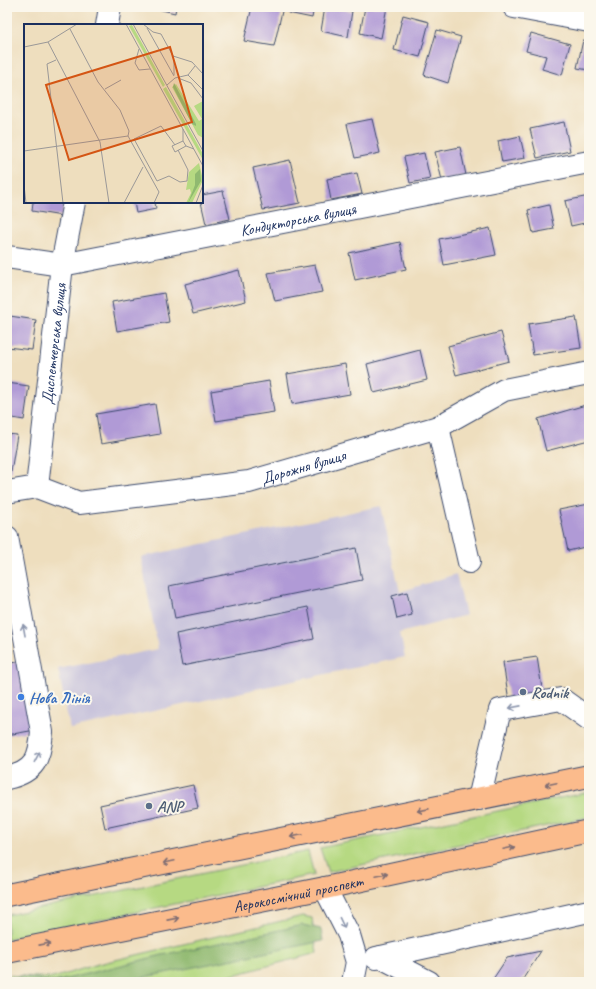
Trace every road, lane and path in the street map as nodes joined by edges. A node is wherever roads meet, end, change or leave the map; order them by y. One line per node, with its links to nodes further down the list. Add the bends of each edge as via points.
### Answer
1 (110, 7): 4 (street)
2 (514, 7): 3 (street)
3 (589, 21)
4 (107, 24)
5 (589, 162): 8 (street, Кондукторська вулиця)
6 (74, 203): 8 (street, Диспетчерська вулиця)
7 (7, 257): 8 (street, Кондукторська вулиця)
8 (62, 265): 11 (street, Диспетчерська вулиця)
9 (589, 373): 10 (street, Дорожня вулиця, via 504,390)
10 (438, 427): 11 (street, Дорожня вулиця, via 249,482 79,503); 14 (street)
11 (37, 487): 12 (street)
12 (7, 492)
13 (7, 537): 17 (street, one-way to 13, via 32,767 40,753 42,732)
14 (469, 562)
15 (589, 718): 18 (street, one-way to 18, via 561,699 500,710)
16 (589, 776): 18 (main road, one-way to 18)
17 (7, 778)
18 (479, 798): 21 (main road, one-way to 21)
19 (589, 831): 20 (main road, Аерокосмічний проспект, one-way to 19)
20 (325, 888): 23 (main road, Аерокосмічний проспект, one-way to 20); 25 (street, one-way to 25, via 349,935)
21 (7, 895)
22 (589, 911): 24 (street)
23 (7, 952)
24 (381, 957): 25 (street); 26 (street)
25 (355, 972)
26 (429, 982)

